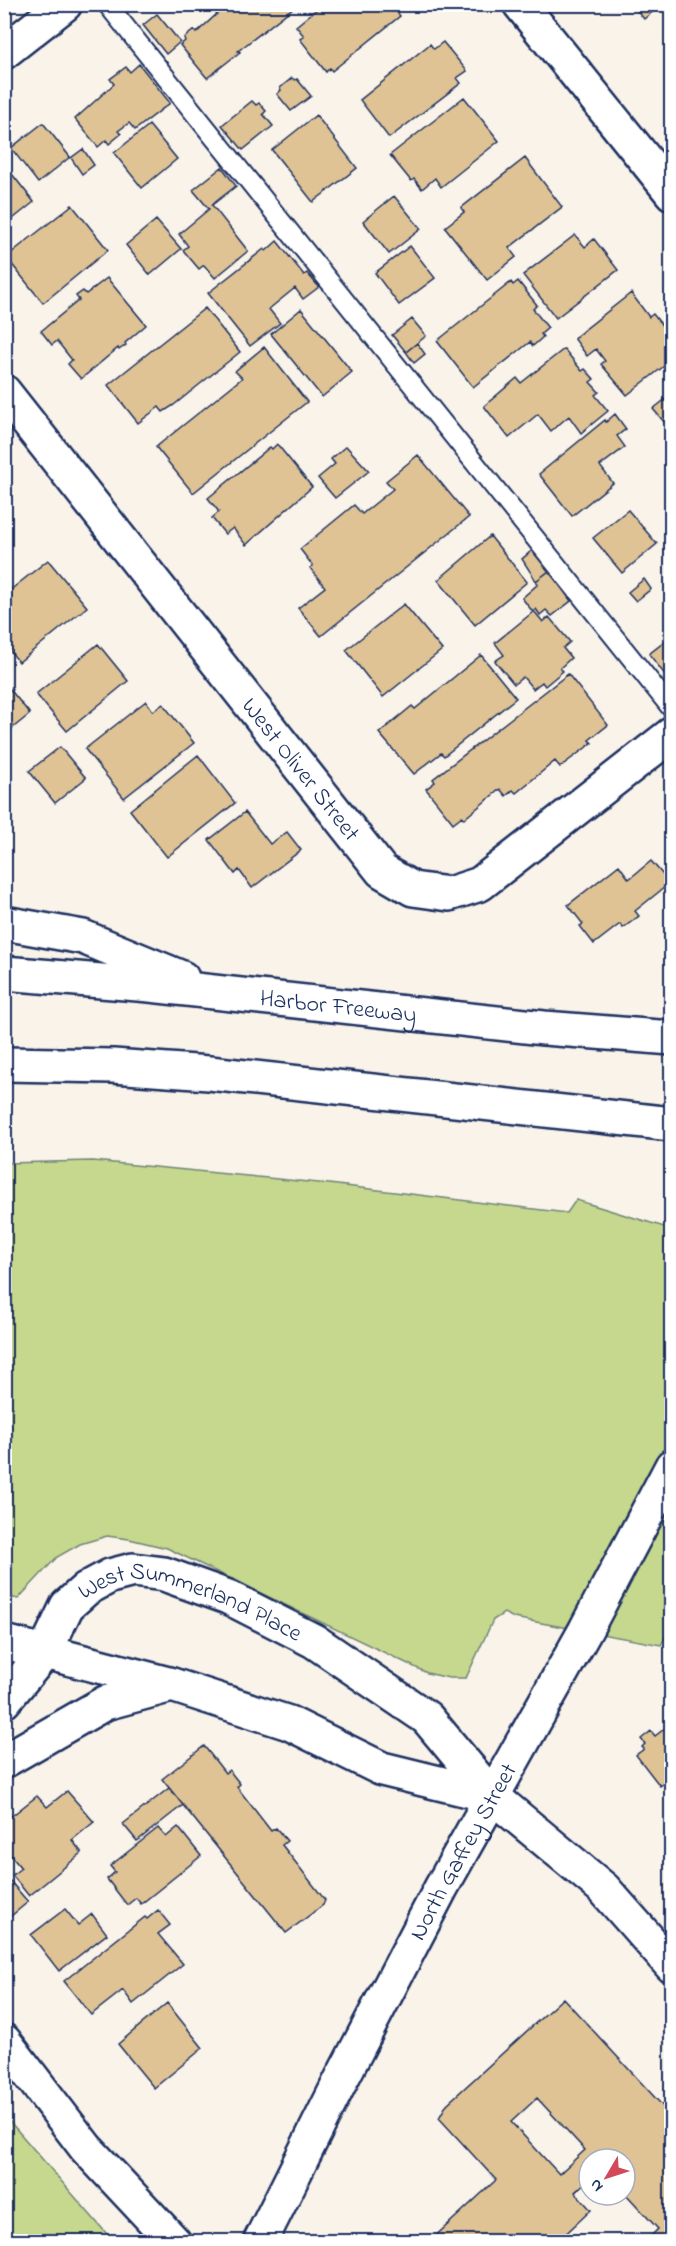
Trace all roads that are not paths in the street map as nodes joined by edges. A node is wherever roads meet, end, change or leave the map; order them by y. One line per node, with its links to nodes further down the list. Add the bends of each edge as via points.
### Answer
1 (65, 4): 4 (main road)
2 (107, 4): 7 (lane)
3 (521, 5): 5 (main road)
4 (4, 52)
5 (672, 194)
6 (4, 392): 8 (main road, West Oliver Street, via 382,871 413,889 449,894 480,884)
7 (672, 709)
8 (672, 734)
9 (4, 923): 11 (main road, via 83,937)
10 (4, 973): 11 (main road, Harbor Freeway)
11 (219, 994): 12 (main road, Harbor Freeway)
12 (672, 1038)
13 (4, 1065): 14 (main road, via 209,1073)
14 (672, 1124)
15 (672, 1466): 21 (main road, North Gaffey Street)
16 (4, 1642): 17 (main road)
17 (45, 1652): 18 (main road, West Summerland Place); 19 (main road); 21 (main road, West Summerland Place, via 67,1606 86,1589 110,1576 133,1570 164,1574 228,1597 314,1641 427,1718)
18 (172, 1684): 20 (main road, via 105,1703); 21 (main road, West Summerland Place, via 289,1723 382,1769)
19 (4, 1701)
20 (4, 1761)
21 (492, 1796): 22 (main road, West Summerland Place, via 604,1889); 25 (main road, North Gaffey Street)
22 (672, 1966)
23 (4, 2041): 24 (main road, via 86,2148)
24 (174, 2241)
25 (260, 2241)

